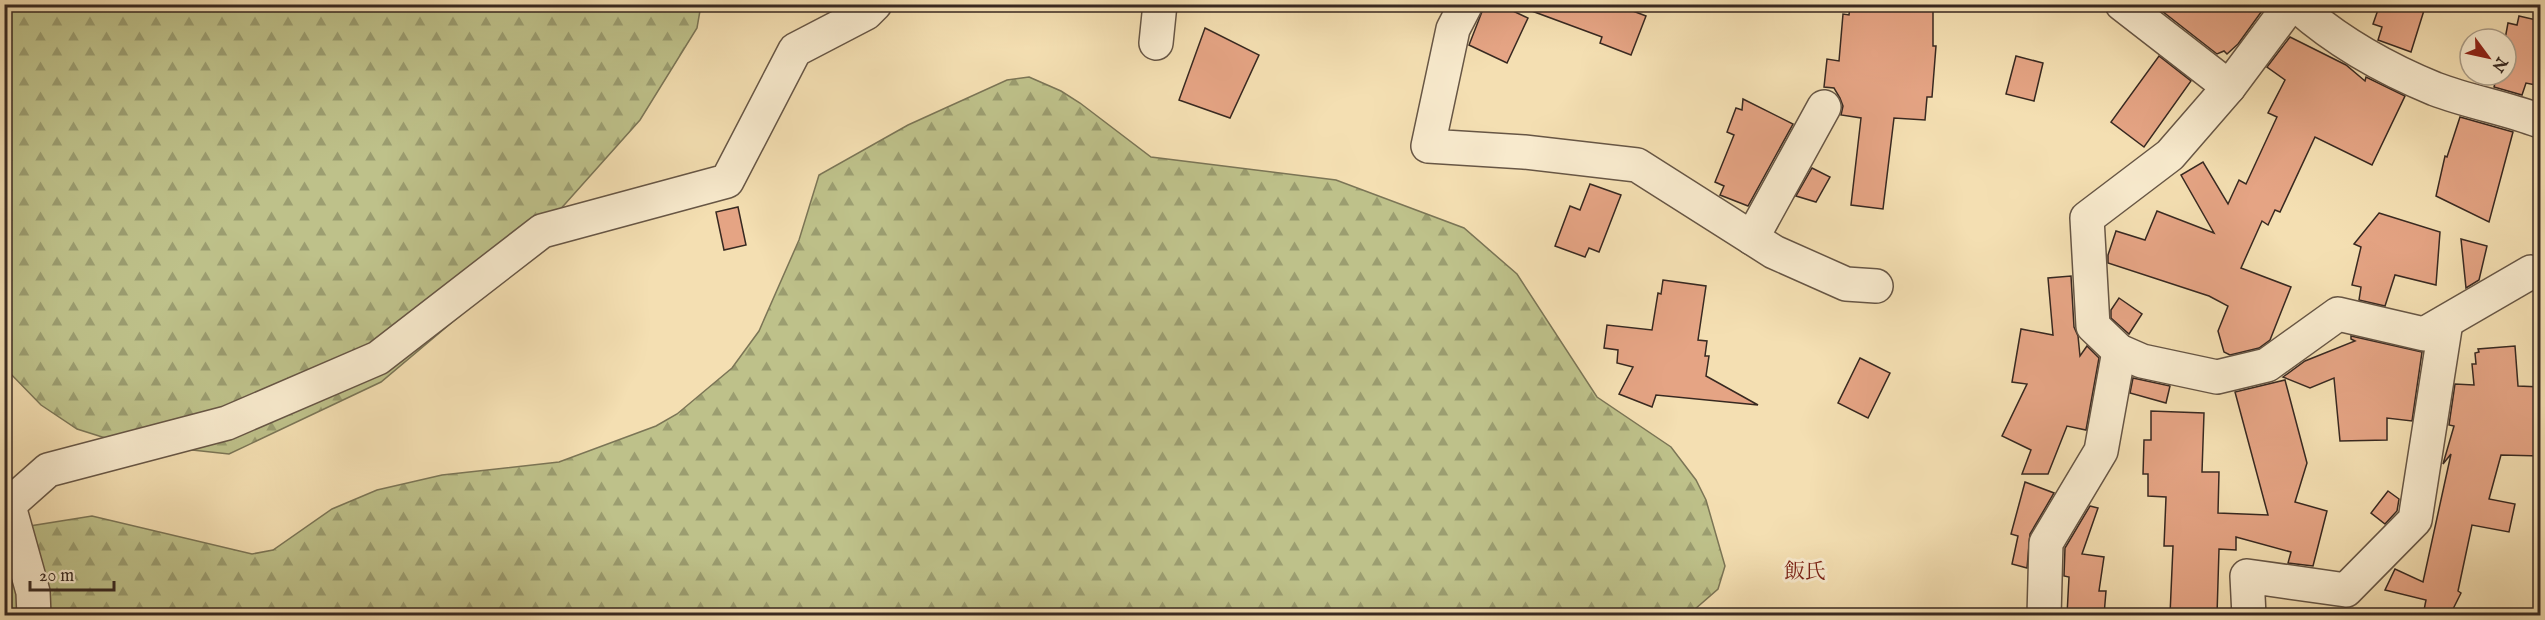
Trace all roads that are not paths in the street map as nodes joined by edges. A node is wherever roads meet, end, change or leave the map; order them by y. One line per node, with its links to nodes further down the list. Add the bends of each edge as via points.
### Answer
1 (875, 4): 15 (street, via 866,13 795,50 727,181 542,231 378,358 227,423 48,470)
2 (1160, 4): 6 (street)
3 (1466, 4): 10 (street, via 1453,29 1428,146 1637,165)
4 (2122, 4): 7 (street)
5 (2293, 4): 7 (street); 9 (street, via 2316,24 2373,59 2436,89)
6 (1156, 43)
7 (2229, 87): 14 (street, via 2170,155 2087,218 2093,326)
8 (1824, 107): 10 (street)
9 (2541, 121)
10 (1752, 237): 12 (street, via 1774,252 1846,284)
11 (2541, 274): 13 (street, via 2531,272)
12 (1876, 286)
13 (2446, 321): 14 (street, via 2424,334 2338,315 2267,365 2217,377 2142,362); 18 (street, via 2415,520 2346,590 2247,576)
14 (2119, 351): 17 (street, via 2101,451 2046,543)
15 (7, 508): 16 (street, via 33,591)
16 (34, 615)
17 (2044, 615)
18 (2249, 615)

